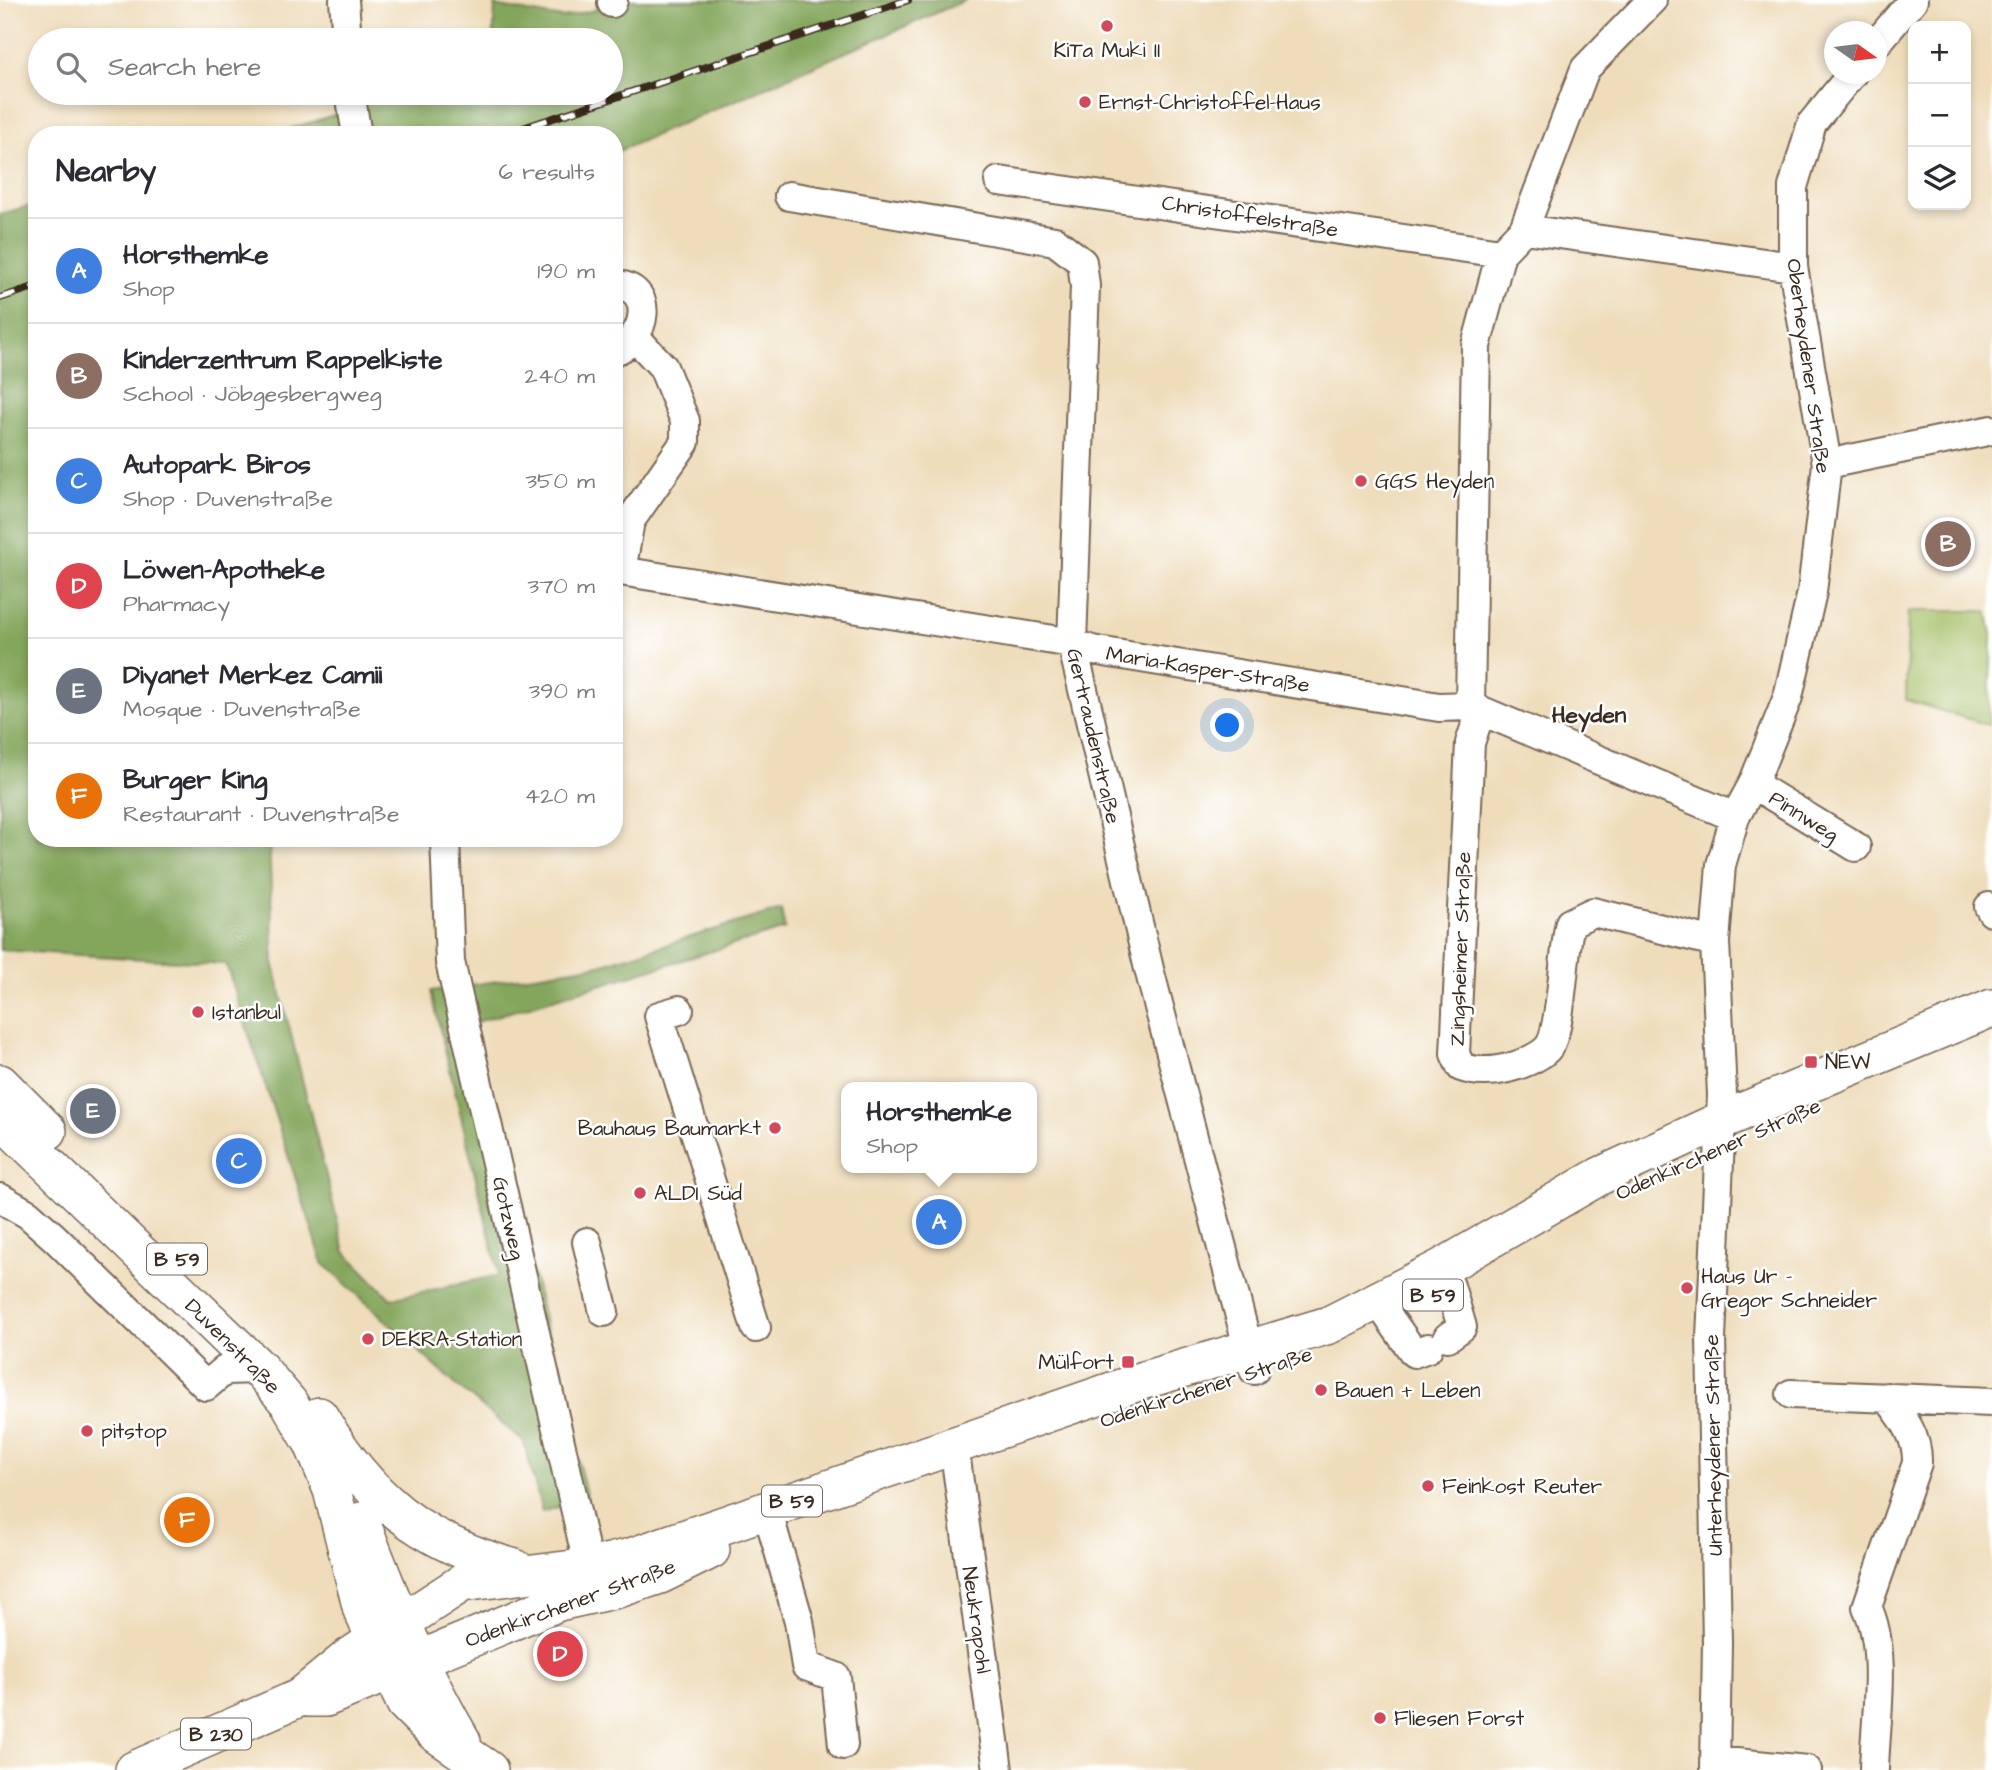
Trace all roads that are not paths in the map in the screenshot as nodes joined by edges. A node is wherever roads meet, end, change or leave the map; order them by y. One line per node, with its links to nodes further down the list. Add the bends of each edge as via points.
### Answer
1 (344, 0): 4 (street)
2 (1652, 0): 11 (street, Zingsheimer Straße, via 1585,69)
3 (1913, 0): 5 (street)
4 (346, 28)
5 (1887, 32)
6 (1844, 84): 13 (street, Oberheydener Straße, via 1807,134 1793,187)
7 (352, 105): 8 (street)
8 (356, 126)
9 (999, 181): 12 (street, Christoffelstraße)
10 (789, 196): 20 (street, Gertraudenstraße, via 1055,241 1082,262 1085,286)
11 (1524, 229): 12 (street, Zingsheimer Straße); 13 (street)
12 (1501, 253): 21 (street, Zingsheimer Straße, via 1476,346)
13 (1793, 267): 17 (street, Oberheydener Straße)
14 (623, 286): 15 (street, Maria-Kasper-Straße, via 642,301 642,321)
15 (625, 344): 18 (street, Maria-Kasper-Straße, via 663,367 685,421 685,442 629,522)
16 (1992, 430): 17 (street)
17 (1827, 464): 22 (street, Oberheydener Straße, via 1812,592 1788,697)
18 (623, 549)
19 (623, 572): 20 (street, Maria-Kasper-Straße)
20 (1072, 643): 21 (street, Maria-Kasper-Straße, via 1439,707); 38 (street, Gertraudenstraße, via 1149,969)
21 (1475, 709): 23 (street, Maria-Kasper-Straße); 26 (street, Zingsheimer Straße, via 1455,1054 1461,1067 1492,1072 1519,1065 1547,1049 1555,1031 1570,923 1593,912)
22 (1753, 784): 23 (street, Oberheydener Straße); 25 (street, Pinnweg)
23 (1735, 817): 26 (street, Oberheydener Straße, via 1721,865)
24 (445, 847): 47 (street, Gotzweg, via 450,962)
25 (1856, 848)
26 (1716, 942): 31 (street, Oberheydener Straße)
27 (1992, 1008): 31 (main road, Odenkirchener Straße / B 59)
28 (679, 1010): 37 (street, via 659,1016)
29 (1992, 1032): 31 (main road, Odenkirchener Straße / B 59)
30 (1, 1094): 39 (main road, Duvenstraße / B 59); 43 (main road, Duvenstraße / B 59, via 279,1361)
31 (1720, 1134): 34 (main road, Odenkirchener Straße / B 59, via 1604,1199); 52 (street, Unterheydener Straße, via 1711,1326)
32 (0, 1198): 39 (street, via 28,1214 55,1238 206,1386 225,1370)
33 (587, 1242): 36 (street)
34 (1445, 1277): 35 (main road, Odenkirchener Straße / B 59); 35 (street, via 1462,1328 1438,1342 1414,1353)
35 (1384, 1311): 38 (main road, Odenkirchener Straße / B 59, via 1336,1346)
36 (604, 1312)
37 (756, 1328)
38 (1251, 1360): 44 (main road, Odenkirchener Straße / B 59)
39 (260, 1369): 48 (main road, Duvenstraße / B 59, via 289,1403 313,1444 327,1479 358,1597)
40 (1791, 1394): 41 (street)
41 (1887, 1397): 42 (street); 56 (street, via 1918,1446 1917,1463 1867,1607 1873,1620 1879,1696)
42 (1992, 1402)
43 (330, 1434): 46 (main road, B 59, via 359,1474 412,1526 478,1558); 48 (main road, B 59, via 388,1594)
44 (955, 1457): 45 (main road, Odenkirchener Straße / B 59); 47 (main road, Odenkirchener Straße / B 59, via 631,1557); 54 (street, Neukrapohl)
45 (772, 1527): 47 (main road, Odenkirchener Straße / B 59, via 716,1547 660,1575); 50 (street, via 799,1620 806,1666 836,1677)
46 (536, 1574): 47 (main road, Odenkirchener Straße / B 59); 48 (main road, Odenkirchener Straße, via 462,1583)
47 (592, 1581): 48 (main road, Odenkirchener Straße / B 59, via 559,1602)
48 (397, 1648): 49 (main road, B 59, via 326,1698); 51 (main road, via 405,1703 435,1733)
49 (299, 1698): 53 (main road, B 230)
50 (843, 1745)
51 (479, 1763)
52 (1715, 1765): 55 (street)
53 (134, 1770)
54 (998, 1770)
55 (1807, 1770)
56 (1874, 1770)

